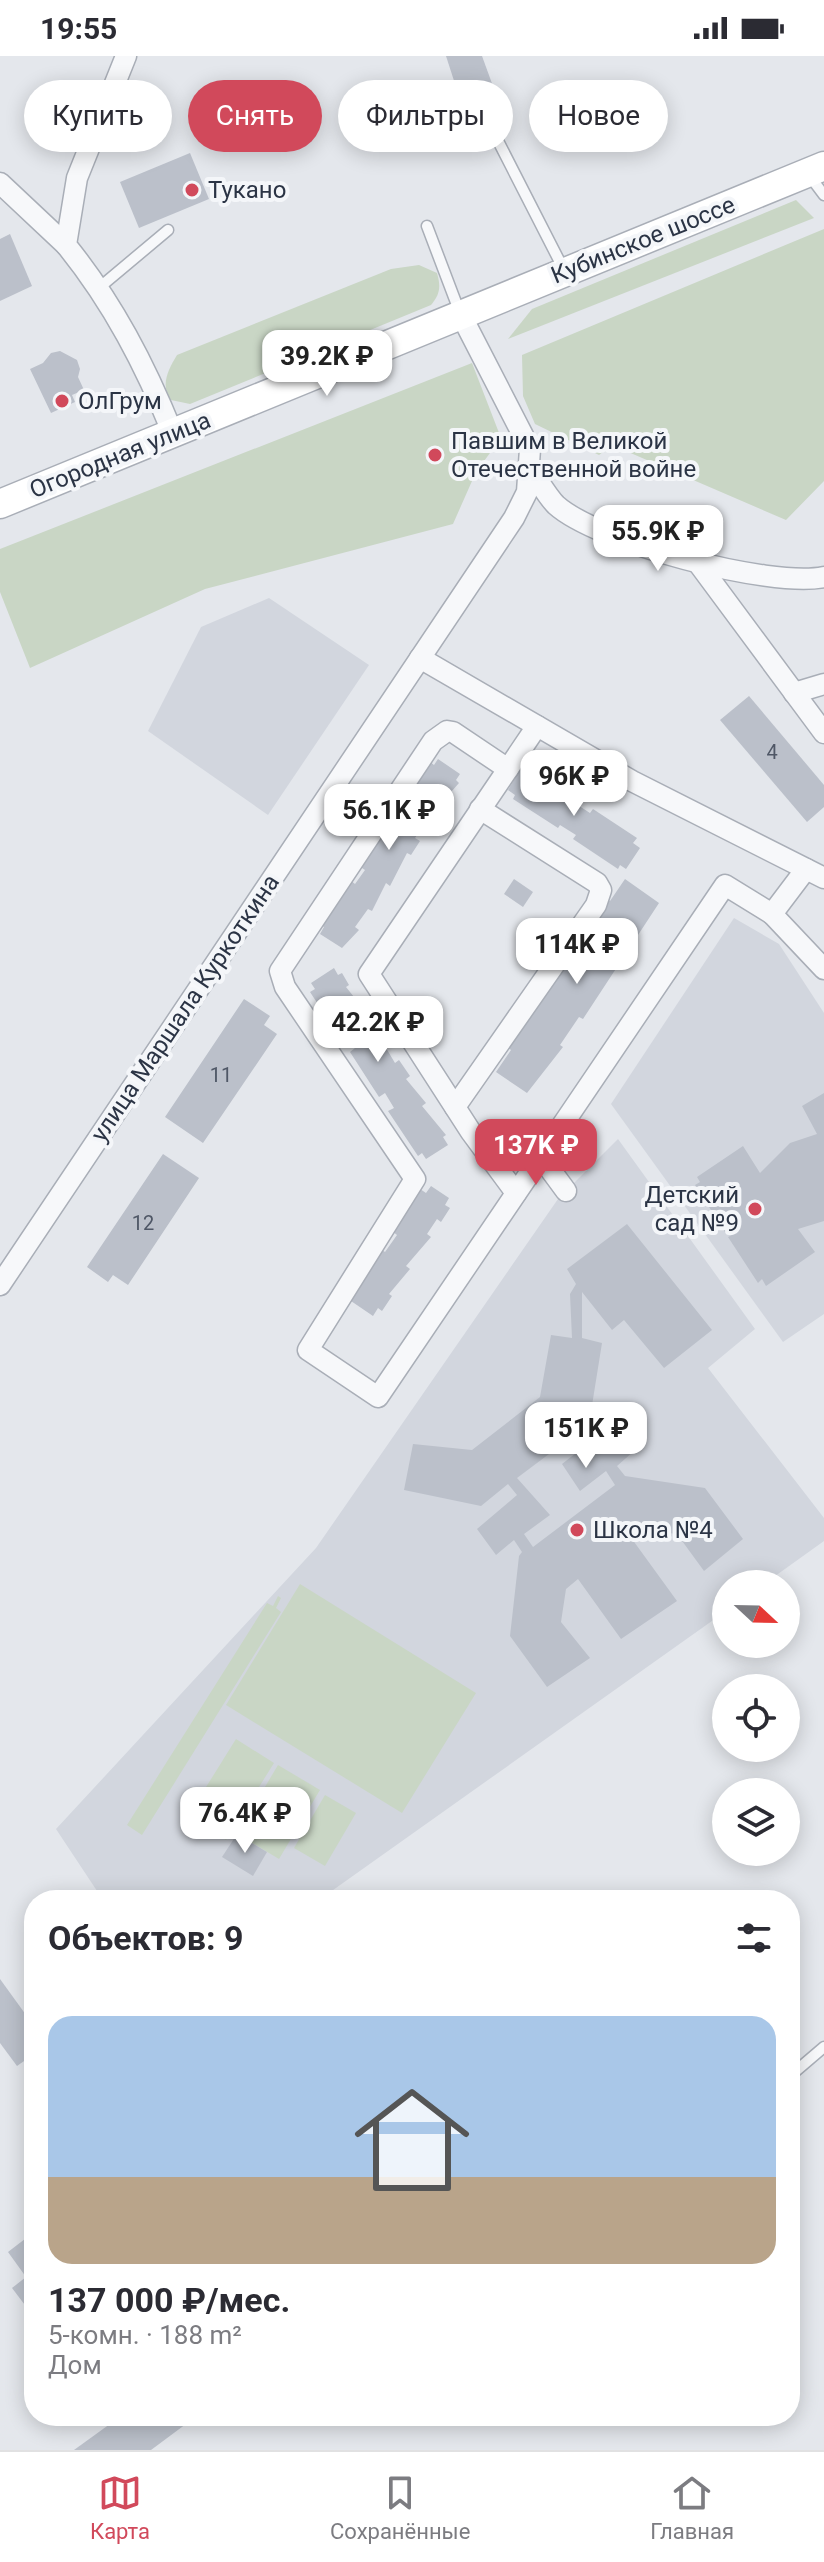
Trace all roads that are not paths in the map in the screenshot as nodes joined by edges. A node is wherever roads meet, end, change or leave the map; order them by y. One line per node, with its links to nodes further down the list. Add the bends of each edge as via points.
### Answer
1 (126, 56): 7 (street, via 77,178)
2 (504, 152): 8 (lane)
3 (818, 178): 8 (main road, Кубинское шоссе)
4 (0, 183): 7 (street)
5 (427, 226): 10 (lane)
6 (168, 230): 9 (lane)
7 (66, 245): 9 (street)
8 (565, 272): 10 (main road, Кубинское шоссе)
9 (100, 287): 11 (street, via 147,370)
10 (461, 315): 11 (main road, Огородная улица); 12 (street, via 530,449)
11 (173, 434): 13 (main road, Огородная улица)
12 (531, 470): 14 (street, via 556,505 581,520); 16 (street, улица Маршала Куркоткина, via 514,518)
13 (0, 504)
14 (698, 563): 15 (street, via 787,580); 18 (street)
15 (824, 577)
16 (420, 658): 19 (street); 30 (street, улица Маршала Куркоткина)
17 (824, 684): 18 (street)
18 (794, 693): 20 (street)
19 (537, 726): 21 (street); 23 (street, via 632,781)
20 (824, 733)
21 (508, 769): 22 (street); 29 (street, via 453,732 433,741 280,971 285,987 415,1179 308,1350 378,1397)
22 (480, 809): 26 (street, via 369,974); 26 (street, via 601,890 596,905)
23 (815, 873): 24 (street)
24 (772, 914): 25 (street); 27 (street, via 725,885)
25 (824, 969)
26 (455, 1107): 29 (street)
27 (541, 1157): 28 (street); 29 (street)
28 (566, 1191)
29 (516, 1193)
30 (0, 1285)
31 (824, 2047): 32 (lane)
32 (800, 2067)

